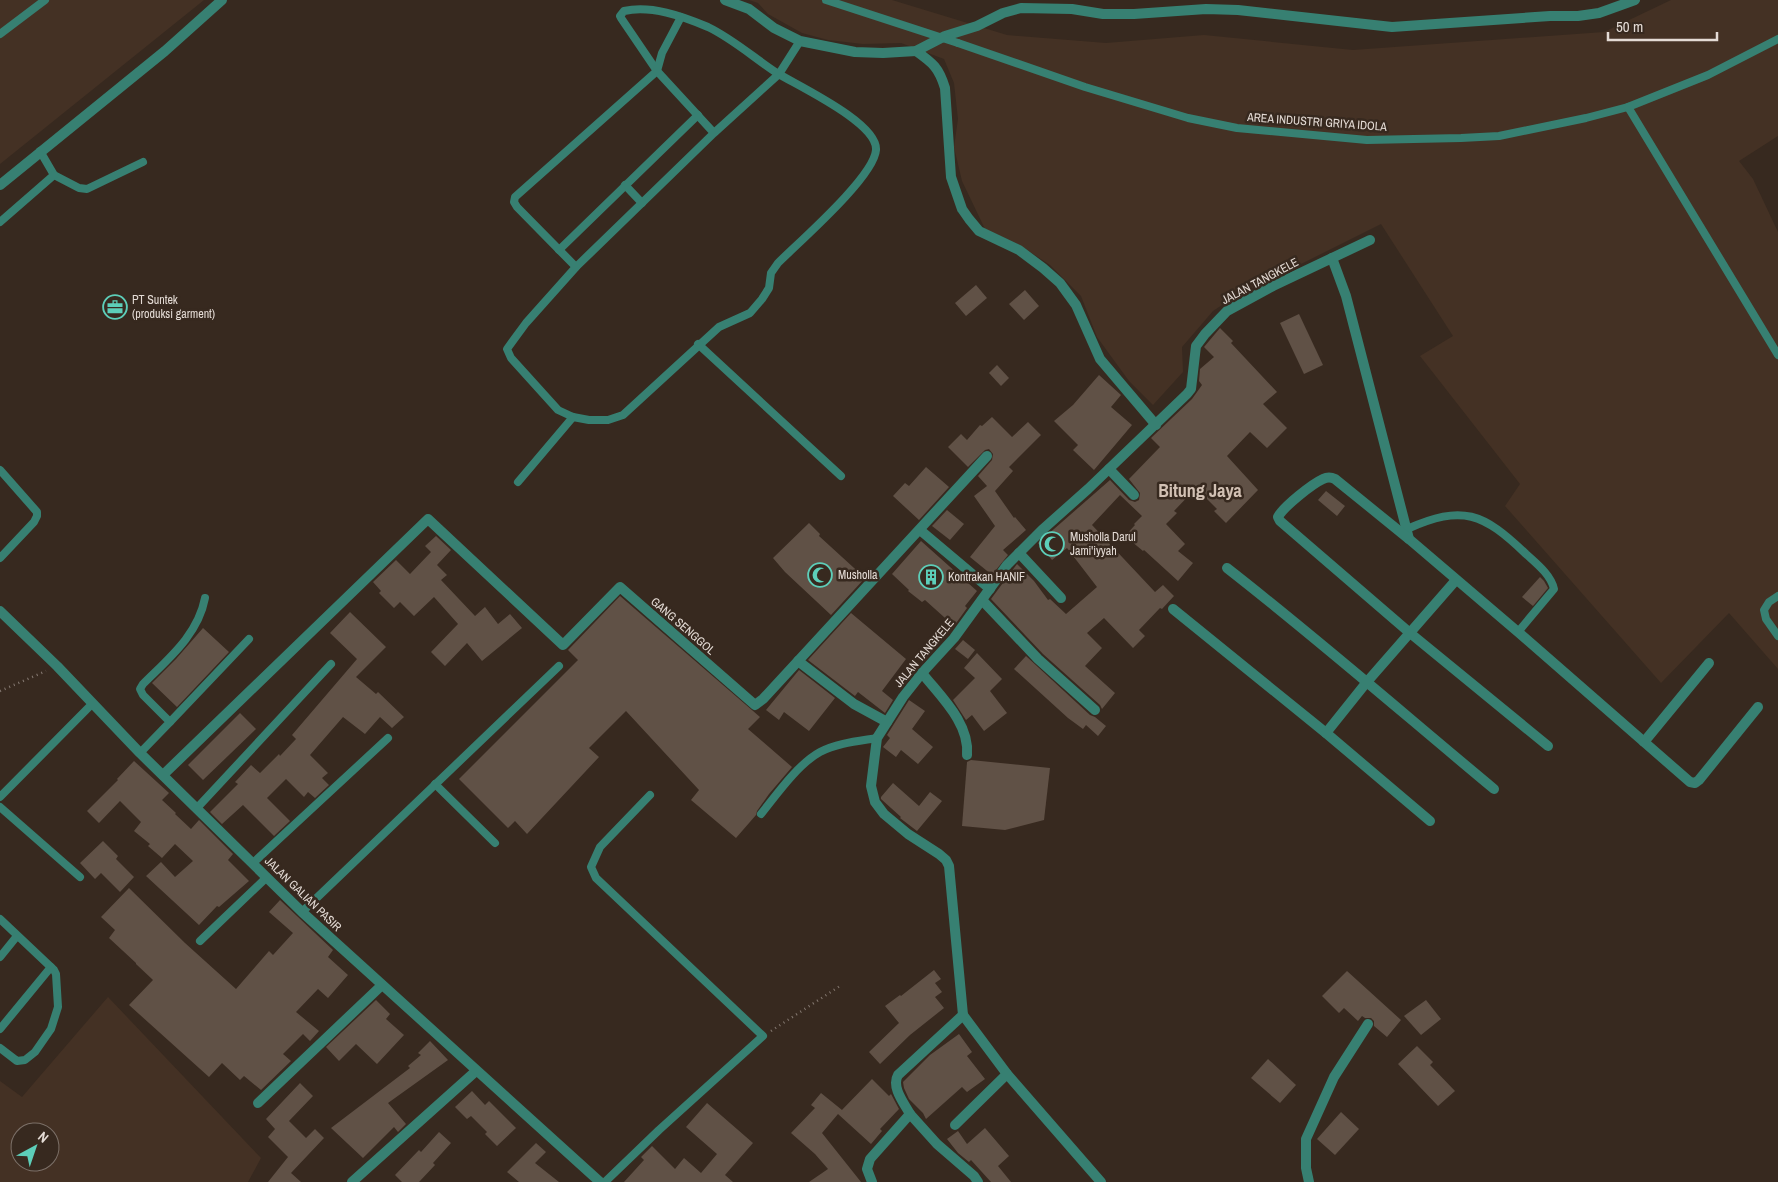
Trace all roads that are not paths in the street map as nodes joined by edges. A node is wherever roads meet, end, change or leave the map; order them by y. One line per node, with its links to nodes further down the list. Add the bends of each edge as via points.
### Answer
1 (45, 0): 7 (lane)
2 (222, 0): 16 (street)
3 (725, 0): 9 (street, via 749,9 774,28)
4 (826, 0): 13 (lane, AREA INDUSTRI GRIYA IDOLA, bridge, via 1113,95 1188,118 1237,128 1367,140 1499,136)
5 (1635, 0): 10 (street, via 1598,13 1578,16 1392,27 1238,10 1111,14 1065,8 1021,8 945,36)
6 (681, 17): 11 (lane, via 662,53); 11 (lane, via 636,8 621,14); 12 (lane, via 709,28)
7 (0, 34)
8 (1778, 39): 13 (lane, AREA INDUSTRI GRIYA IDOLA, via 1708,75)
9 (800, 41): 10 (street, via 855,52); 12 (lane)
10 (916, 51): 30 (street, via 933,63 941,74 945,88 951,177 969,219 979,230 1019,250 1060,284 1076,306 1100,359)
11 (657, 72): 14 (lane); 24 (lane, via 515,197 517,207)
12 (779, 74): 15 (lane); 27 (lane, via 848,114 873,138 874,158 865,175 778,263 771,273 769,288 750,313 719,327)
13 (1628, 107): 28 (lane)
14 (698, 115): 15 (lane); 19 (lane)
15 (714, 133): 21 (lane)
16 (40, 151): 18 (lane); 20 (street)
17 (143, 162): 18 (lane, via 87,189)
18 (54, 175): 22 (lane)
19 (625, 184): 21 (lane); 24 (lane)
20 (0, 185)
21 (642, 203): 26 (lane)
22 (0, 222)
23 (1370, 240): 25 (street, JALAN TANGKELE)
24 (559, 250): 26 (lane)
25 (1332, 258): 30 (street, JALAN TANGKELE, via 1227,311 1196,346 1191,389); 38 (street, via 1346,296)
26 (576, 267): 29 (lane, via 526,323 508,349 511,358 558,410)
27 (698, 344): 29 (lane, via 623,415 608,420); 34 (lane)
28 (1778, 356)
29 (573, 417): 35 (lane)
30 (1156, 425): 32 (street, JALAN TANGKELE)
31 (987, 456): 37 (street, GANG SENGGOL)
32 (1109, 469): 36 (street); 39 (street, JALAN TANGKELE)
33 (0, 470): 40 (lane, via 37,512 37,516)
34 (841, 476)
35 (518, 482)
36 (1134, 496)
37 (920, 530): 43 (street); 54 (street, GANG SENGGOL)
38 (1408, 534): 42 (street); 50 (lane, via 1422,522 1454,514 1470,515 1504,533 1538,565 1552,582 1554,590); 51 (street, via 1331,477 1324,478 1303,493 1281,510 1278,517)
39 (1018, 553): 43 (street, JALAN TANGKELE); 46 (street)
40 (0, 558)
41 (1226, 568): 59 (street, via 1309,632)
42 (1456, 580): 50 (street); 51 (street)
43 (990, 589): 47 (street, JALAN TANGKELE)
44 (1778, 596): 52 (lane, via 1764,610)
45 (205, 598): 63 (lane, via 194,629 140,689)
46 (1061, 598)
47 (982, 600): 58 (street, JALAN TANGKELE); 62 (street, via 1038,659)
48 (1173, 609): 65 (street)
49 (0, 611): 60 (street, JALAN GALIAN PASIR)
50 (1518, 632): 68 (street)
51 (1410, 633): 59 (street); 69 (street)
52 (1778, 636)
53 (249, 639): 63 (lane)
54 (798, 662): 64 (street, via 854,704); 72 (street, GANG SENGGOL, via 755,705 620,587 564,645 428,519)
55 (1709, 663): 68 (street)
56 (331, 664): 78 (lane)
57 (559, 666): 73 (lane)
58 (922, 673): 64 (street, JALAN TANGKELE); 71 (street, via 966,734)
59 (1366, 683): 65 (street); 74 (street)
60 (92, 704): 70 (street, JALAN GALIAN PASIR); 76 (lane)
61 (1758, 708): 68 (street, via 1695,783 1681,775)
62 (1095, 710)
63 (170, 722): 70 (lane)
64 (887, 722): 67 (street, JALAN TANGKELE)
65 (1326, 733): 80 (street)
66 (388, 738): 82 (lane)
67 (877, 738): 79 (lane, via 820,752 802,766); 92 (street, JALAN TANGKELE, via 871,786 876,802 884,814 946,860 949,866)
68 (1644, 742)
69 (1548, 746)
70 (140, 753): 72 (street, JALAN GALIAN PASIR)
71 (967, 755)
72 (164, 775): 78 (street, JALAN GALIAN PASIR)
73 (435, 784): 81 (lane); 85 (lane)
74 (1494, 789)
75 (650, 795): 104 (lane, via 600,847 591,867 596,878 764,1036)
76 (0, 798)
77 (0, 807): 83 (lane)
78 (197, 808): 82 (street, JALAN GALIAN PASIR)
79 (761, 814)
80 (1430, 821)
81 (496, 843)
82 (253, 863): 84 (street, JALAN GALIAN PASIR)
83 (80, 877)
84 (267, 877): 85 (street, JALAN GALIAN PASIR); 88 (lane)
85 (302, 912): 91 (street, JALAN GALIAN PASIR)
86 (0, 919): 87 (lane)
87 (17, 936): 89 (lane); 90 (lane)
88 (200, 941)
89 (0, 957)
90 (51, 967): 94 (lane); 95 (lane, via 56,974 58,1008 51,1029 35,1052 25,1060 17,1061)
91 (382, 986): 96 (street, JALAN GALIAN PASIR); 98 (street)
92 (963, 1015): 97 (street); 99 (street, via 895,1081)
93 (1368, 1024): 107 (street, via 1334,1077 1306,1139 1306,1168)
94 (0, 1029)
95 (0, 1048)
96 (476, 1071): 102 (street); 103 (street, JALAN GALIAN PASIR)
97 (1007, 1074): 100 (street); 106 (street)
98 (258, 1103)
99 (910, 1114): 101 (street); 105 (street, via 870,1159 867,1168)
100 (956, 1124)
101 (972, 1180)
102 (352, 1182)
103 (600, 1182)
104 (604, 1182)
105 (872, 1182)
106 (1100, 1182)
107 (1310, 1182)

